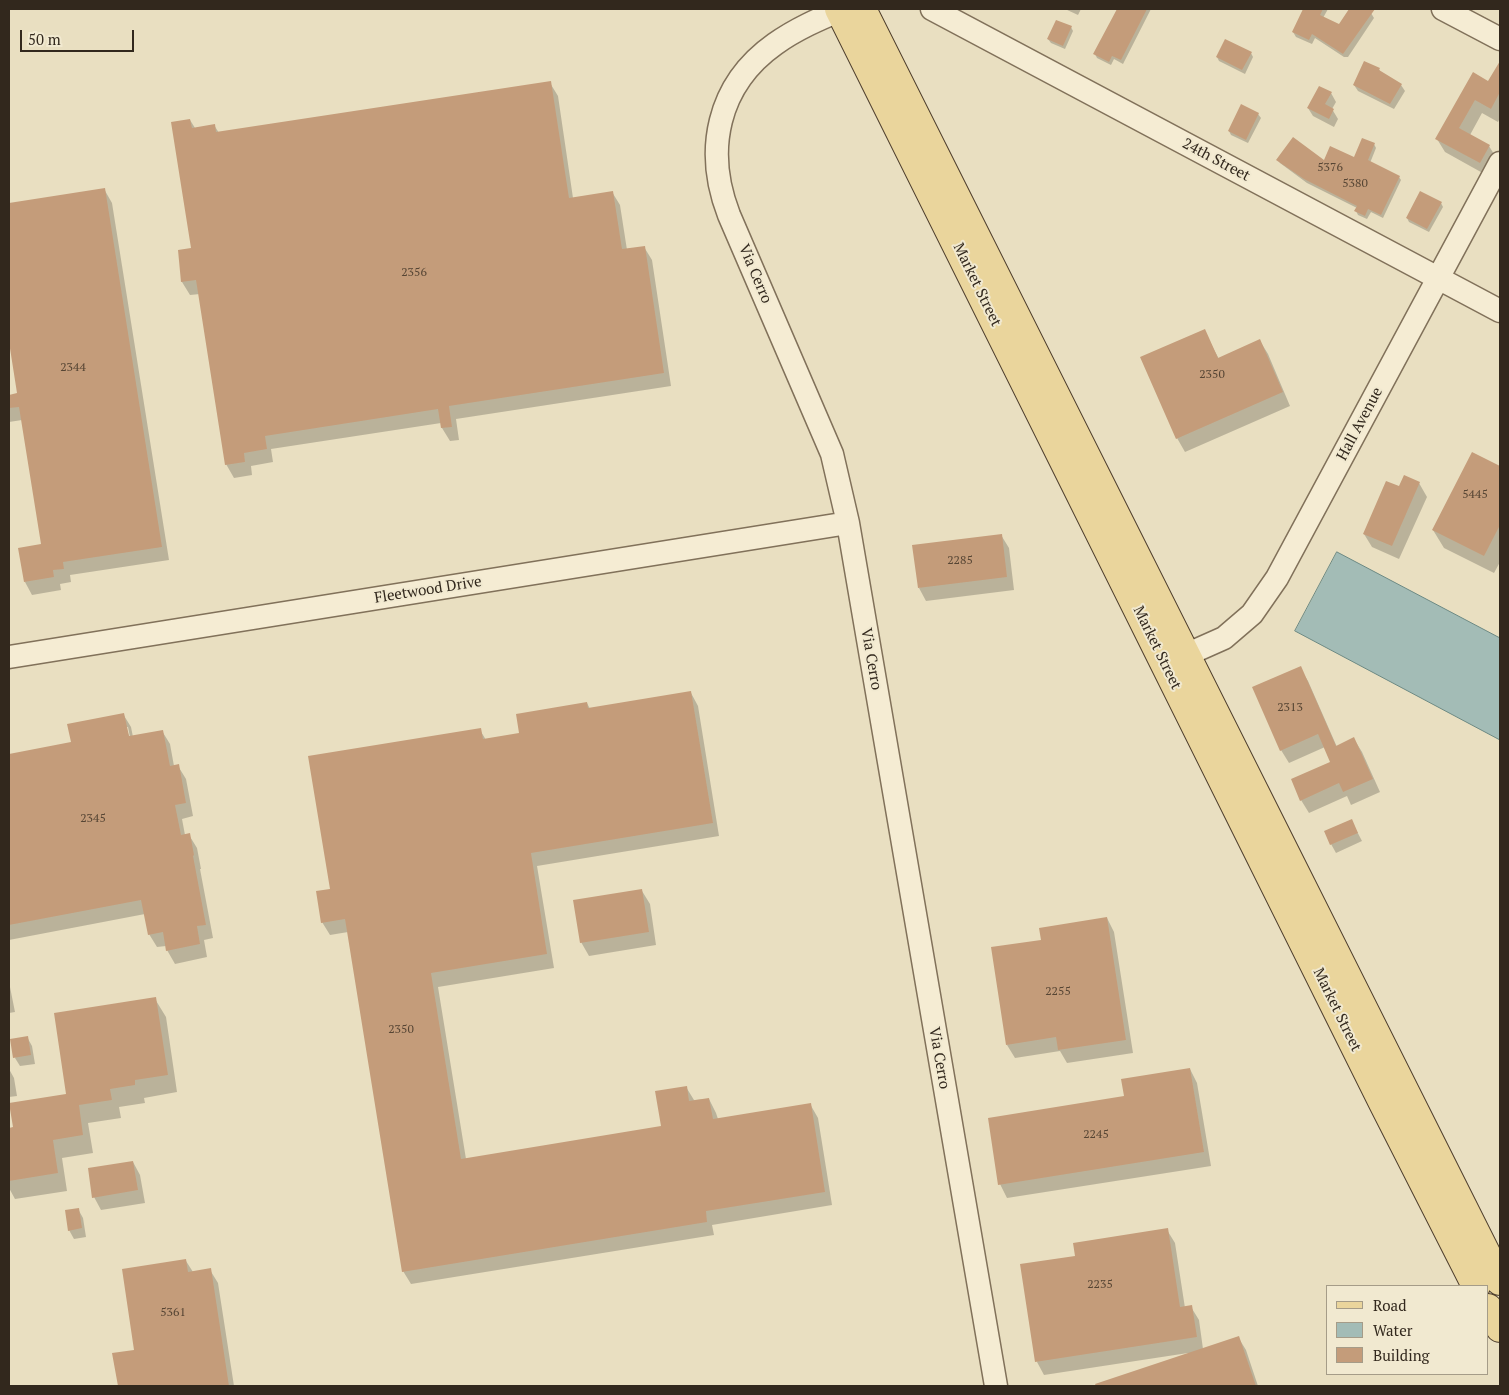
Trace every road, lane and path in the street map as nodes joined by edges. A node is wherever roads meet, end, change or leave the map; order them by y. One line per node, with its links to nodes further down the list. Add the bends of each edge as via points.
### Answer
1 (846, 9): 8 (street, Via Cerro, via 801,28 776,43 750,66 724,106 718,129 717,166 729,215 832,454); 10 (main road, Market Street)
2 (932, 9): 6 (street, 24th Street)
3 (1443, 9): 4 (street)
4 (1500, 39)
5 (1500, 162): 6 (street, Hall Avenue)
6 (1438, 278): 7 (street, 24th Street); 10 (street, Hall Avenue, via 1272,585 1252,614 1224,638)
7 (1500, 310)
8 (848, 523): 9 (street, Fleetwood Drive); 15 (street, Via Cerro)
9 (9, 657)
10 (1175, 659): 11 (main road, Market Street); 12 (main road, Market Street)
11 (1500, 1281)
12 (1476, 1285)
13 (1489, 1310): 14 (main road)
14 (1500, 1328)
15 (996, 1386)

